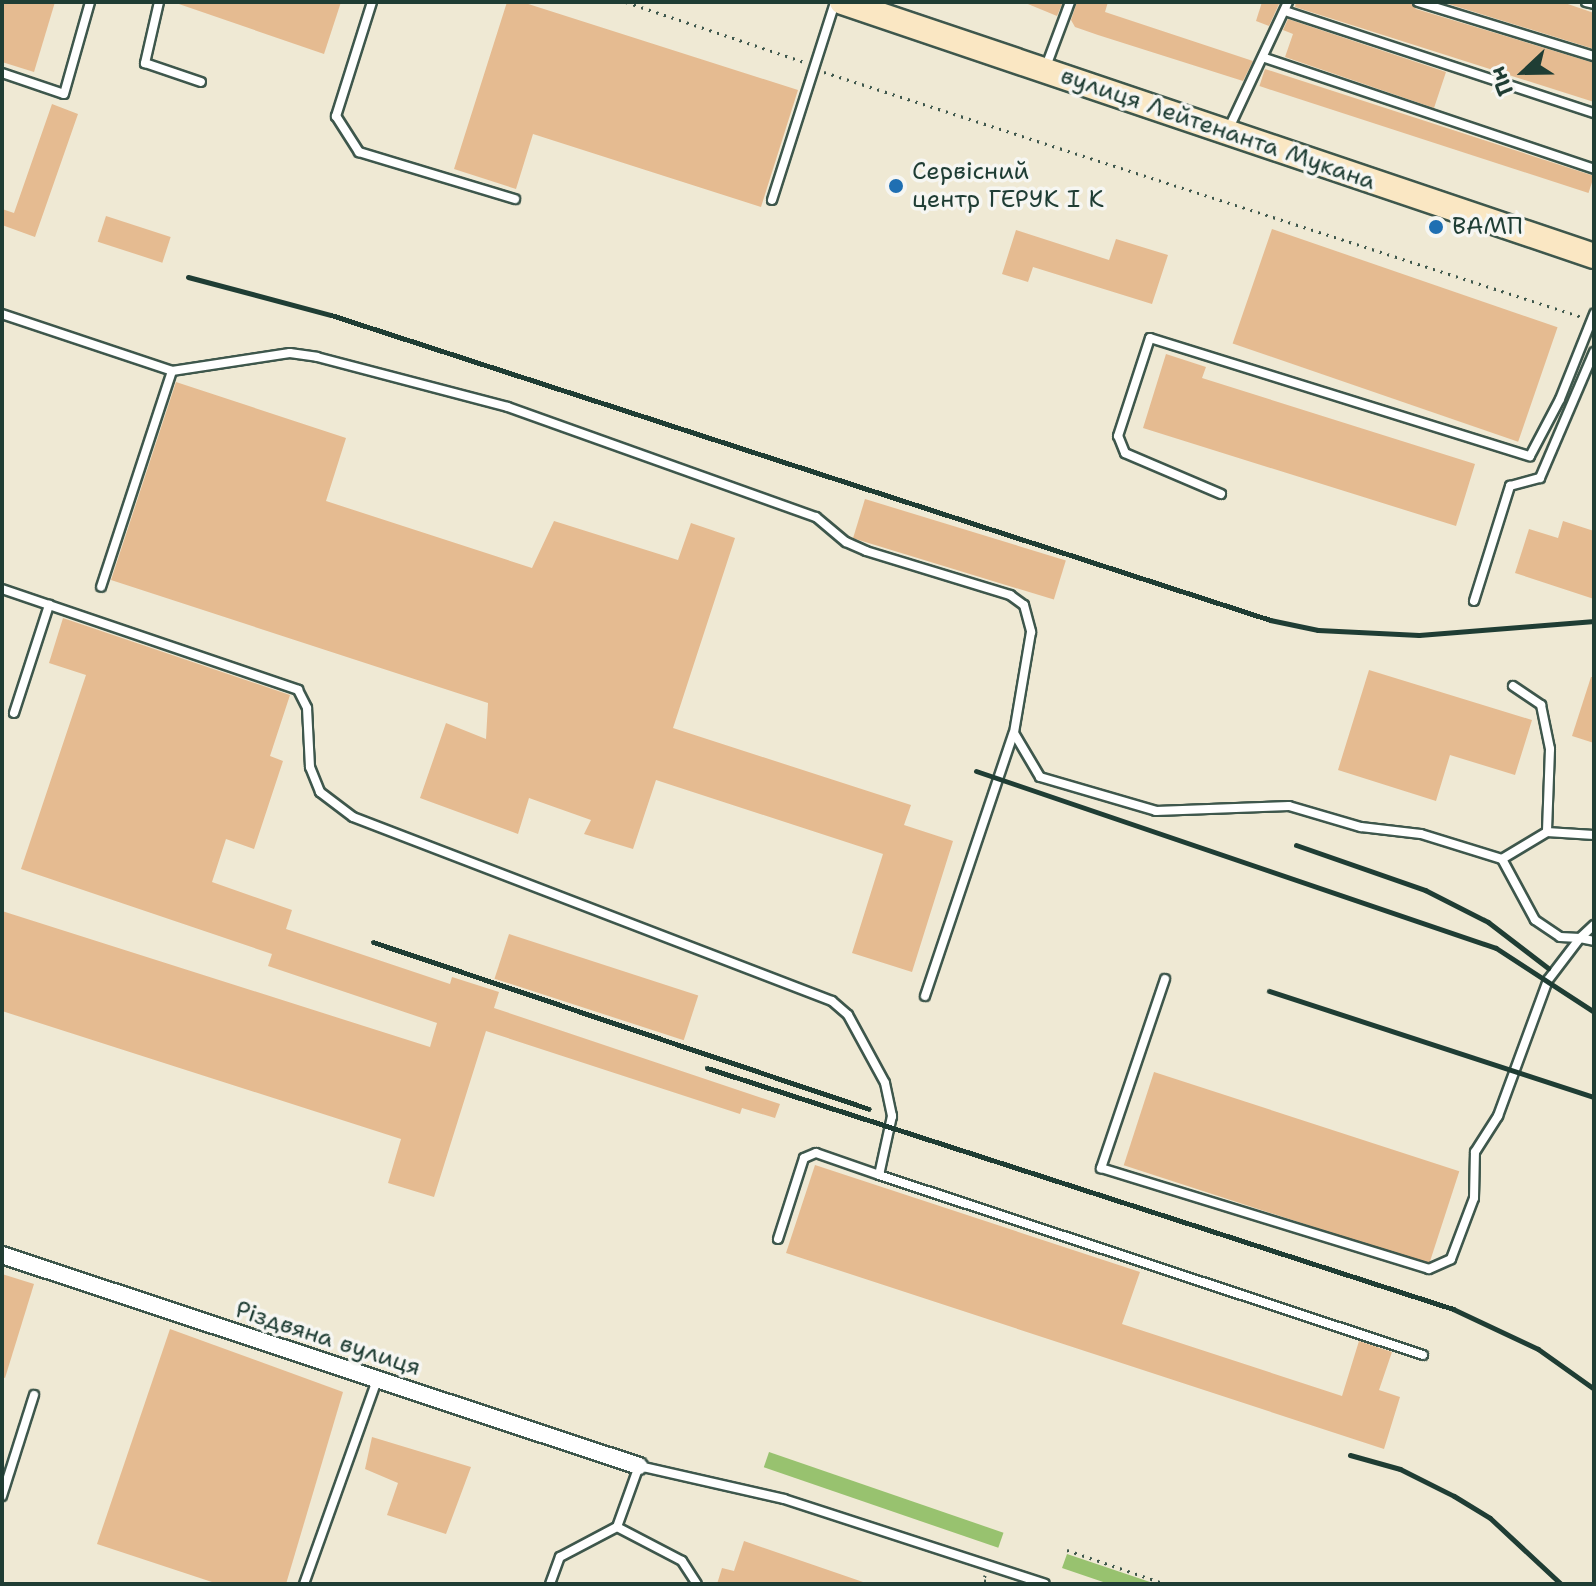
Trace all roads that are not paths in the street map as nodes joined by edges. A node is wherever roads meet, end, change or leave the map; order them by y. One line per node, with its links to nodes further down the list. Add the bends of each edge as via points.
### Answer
1 (90, 2): 13 (lane, via 64,94)
2 (159, 2): 14 (lane, via 145,63)
3 (372, 2): 18 (lane, via 336,116 359,152)
4 (839, 2): 12 (main road, вулиця Лейтенанта Мукана); 19 (lane, via 811,68)
5 (1070, 2): 12 (lane)
6 (1418, 2): 10 (lane)
7 (1586, 2): 8 (lane)
8 (1594, 4)
9 (1287, 6): 11 (lane); 15 (lane)
10 (1594, 56)
11 (1265, 58): 16 (lane); 17 (lane)
12 (1045, 71): 16 (main road, вулиця Лейтенанта Мукана)
13 (2, 73)
14 (201, 82)
15 (1594, 113)
16 (1227, 132): 20 (main road, вулиця Лейтенанта Мукана)
17 (1594, 169)
18 (515, 199)
19 (772, 200)
20 (1594, 256)
21 (2, 314): 24 (lane)
22 (1593, 317): 25 (lane, via 1530,456 1150,338 1118,436 1125,453)
23 (1594, 352): 28 (lane, via 1540,478 1510,486)
24 (172, 371): 26 (lane); 32 (lane, via 290,353 508,407 816,517 866,551 1010,595 1024,605 1031,632)
25 (1221, 494)
26 (101, 587)
27 (2, 589): 29 (lane)
28 (1474, 601)
29 (49, 605): 31 (lane); 41 (lane, via 298,690 307,708 310,767 320,792 353,817 832,1001 848,1015 885,1083 892,1116)
30 (1513, 686): 33 (lane, via 1541,705 1550,749)
31 (14, 713)
32 (1014, 733): 35 (lane, via 1040,777 1156,811 1289,806 1361,827 1421,834); 40 (lane)
33 (1547, 832): 34 (lane); 35 (lane)
34 (1594, 835)
35 (1502, 859): 37 (lane, via 1535,920 1560,937)
36 (1594, 925): 37 (lane)
37 (1580, 938): 38 (lane); 39 (lane, via 1548,980 1498,1116 1475,1152 1474,1198 1451,1259 1429,1269 1101,1168)
38 (1594, 941)
39 (1165, 979)
40 (925, 996)
41 (879, 1175): 42 (lane, via 816,1153 804,1158); 44 (lane)
42 (778, 1239)
43 (2, 1255): 45 (street, Різдвяна вулиця)
44 (1423, 1355)
45 (377, 1380): 47 (street, Різдвяна вулиця); 50 (lane)
46 (34, 1395): 48 (lane)
47 (639, 1466): 49 (lane); 53 (lane, via 784,1499)
48 (2, 1496)
49 (617, 1527): 51 (lane, via 560,1557); 52 (lane, via 682,1561)
50 (304, 1584)
51 (550, 1584)
52 (697, 1584)
53 (1045, 1584)

